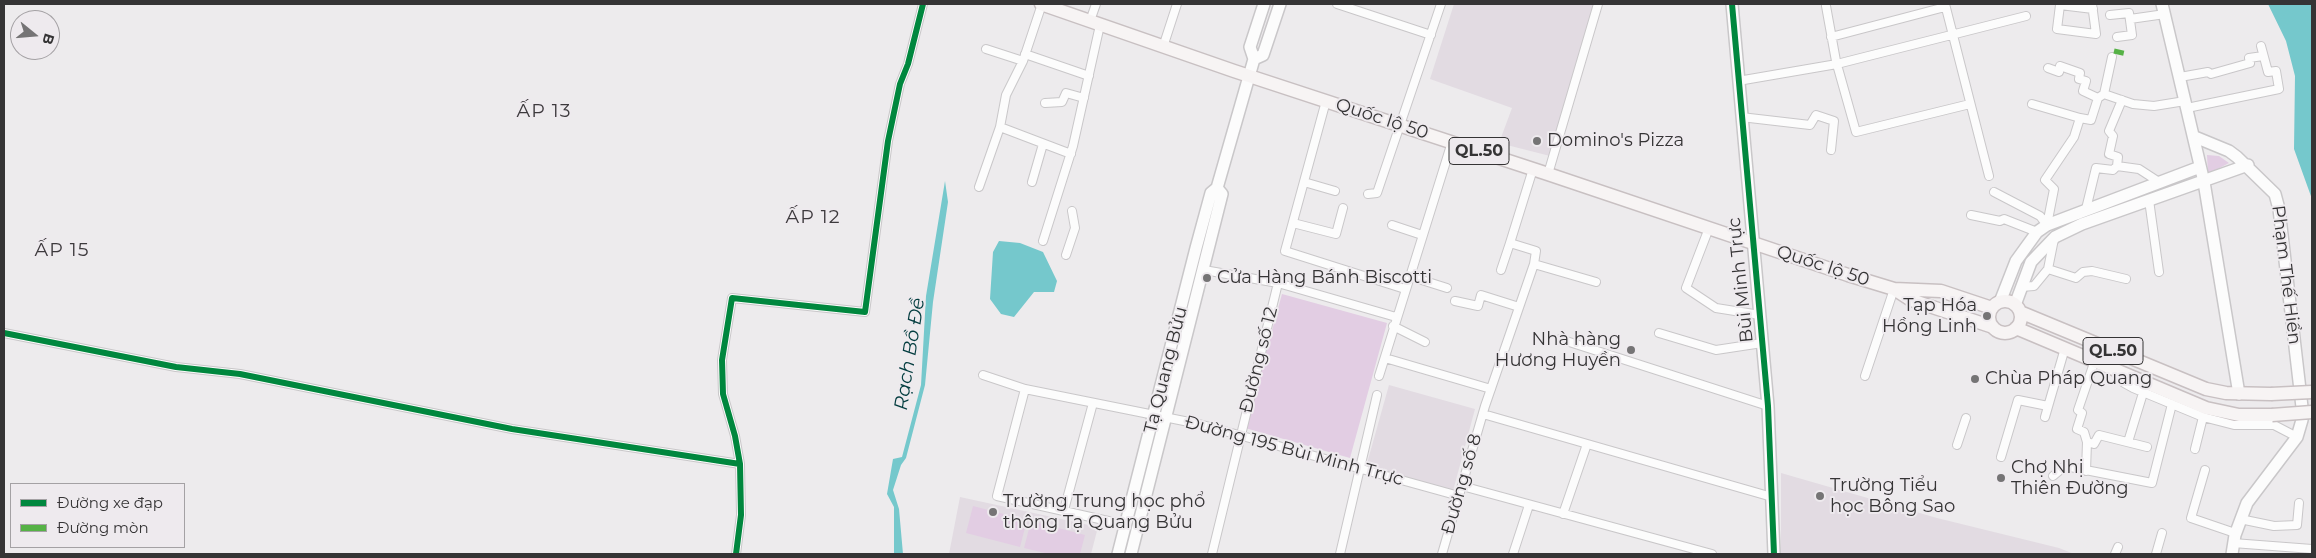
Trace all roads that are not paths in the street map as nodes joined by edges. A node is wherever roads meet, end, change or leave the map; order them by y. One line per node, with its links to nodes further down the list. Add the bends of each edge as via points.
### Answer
1 (923, 4): 144 (street, via 888,141 865,312 732,298 722,360 723,394)
2 (1041, 4): 19 (main road, Quốc lộ 50 / QL.50); 29 (street)
3 (1096, 4): 19 (street)
4 (1177, 4): 25 (street)
5 (1264, 4): 30 (main road, Tạ Quang Bửu, via 1250,47)
6 (1280, 4): 30 (main road, Tạ Quang Bửu, via 1263,55)
7 (1337, 4): 14 (street)
8 (1441, 4): 20 (street)
9 (1598, 4): 58 (street)
10 (1732, 4): 36 (main road, Bùi Minh Trực)
11 (1945, 5): 21 (street); 22 (street)
12 (1826, 6): 22 (street)
13 (2092, 6): 13 (street, via 2096,34 2057,29 2060,5)
14 (1363, 8): 20 (street)
15 (2163, 9): 18 (street); 35 (main road)
16 (2110, 15): 18 (street, via 2129,13)
17 (2026, 16): 21 (street)
18 (2130, 19): 23 (street, via 2132,35)
19 (1095, 23): 25 (main road, Quốc lộ 50 / QL.50); 33 (street)
20 (1431, 35): 47 (street)
21 (1952, 35): 31 (street); 42 (street)
22 (1831, 36): 31 (street)
23 (2117, 37)
24 (2262, 46): 27 (street)
25 (1163, 47): 34 (main road, Quốc lộ 50 / QL.50)
26 (986, 49): 29 (street)
27 (2263, 56): 35 (street, via 2249,58 2250,63 2211,74); 44 (street, via 2268,72 2276,71 2279,89)
28 (2112, 57): 37 (street)
29 (1024, 58): 33 (street); 48 (street, via 1006,95)
30 (1254, 59): 34 (main road, Tạ Quang Bửu)
31 (1838, 64): 36 (street); 42 (street, via 1856,132)
32 (2048, 68): 37 (street, via 2059,72 2060,66 2080,72 2079,79 2086,81 2083,91)
33 (1089, 76): 38 (street)
34 (1249, 76): 40 (main road, Quốc lộ 50 / QL.50); 65 (main road, Tạ Quang Bửu)
35 (2180, 77): 44 (main road)
36 (1738, 81): 45 (main road, Bùi Minh Trực)
37 (2101, 96): 39 (street); 46 (street, via 2091,120)
38 (1084, 98): 41 (street, via 1066,93 1062,102); 53 (street)
39 (2122, 100): 44 (street, via 2154,106); 55 (street, via 2108,132 2113,136 2109,154 2118,157)
40 (1326, 101): 47 (main road, Quốc lộ 50 / QL.50); 61 (street)
41 (1044, 103)
42 (1970, 104): 59 (street)
43 (2032, 104): 46 (street)
44 (2186, 104): 49 (main road)
45 (1741, 117): 52 (street, via 1810,125 1816,115 1834,121); 84 (main road, Bùi Minh Trực)
46 (2080, 118): 77 (street, via 2074,137 2045,180 2054,189)
47 (1400, 125): 50 (main road, Quốc lộ 50 / QL.50); 68 (street, via 1377,192)
48 (1000, 127): 51 (street); 64 (street)
49 (2195, 137): 54 (main road, Phạm Thế Hiển, via 2229,151); 56 (main road)
50 (1452, 142): 57 (main road, Quốc lộ 50 / QL.50); 80 (street)
51 (1043, 144): 53 (street); 60 (street)
52 (1831, 150)
53 (1071, 154): 82 (street)
54 (2248, 165): 63 (main road); 136 (main road, Phạm Thế Hiển, via 2274,194 2279,209 2302,407)
55 (2117, 166): 62 (street, via 2139,169); 71 (street, via 2113,170 2096,168)
56 (2200, 167): 62 (main road); 63 (main road)
57 (1533, 169): 58 (main road, Quốc lộ 50 / QL.50); 83 (street)
58 (1548, 174): 78 (main road, Quốc lộ 50 / QL.50)
59 (1989, 176)
60 (1032, 182)
61 (1304, 182): 66 (street); 74 (street)
62 (2158, 182): 71 (main road)
63 (2204, 182): 69 (main road); 123 (main road)
64 (979, 187)
65 (1216, 188): 88 (main road, Tạ Quang Bửu, via 1222,194); 131 (main road, Tạ Quang Bửu, via 1211,193 1196,248)
66 (1335, 191)
67 (1994, 192): 77 (street, via 2040,216)
68 (1368, 194)
69 (2149, 200): 76 (main road); 90 (street)
70 (1343, 208): 74 (street, via 1336,234)
71 (2082, 210): 76 (main road); 77 (main road)
72 (1072, 211): 85 (street, via 1075,228)
73 (1971, 215): 79 (street, via 2004,219)
74 (1293, 223): 97 (street, via 1285,252)
75 (1392, 224): 80 (street)
76 (2082, 224): 81 (main road)
77 (2047, 225): 79 (main road)
78 (1709, 228): 84 (main road, Quốc lộ 50 / QL.50); 102 (street, via 1686,288 1716,308)
79 (2037, 232): 100 (main road, via 2016,261)
80 (1422, 235): 91 (street)
81 (2054, 237): 87 (street); 95 (main road, via 2031,262)
82 (1043, 240)
83 (1510, 243): 86 (street, via 1536,251); 89 (street)
84 (1752, 243): 98 (main road, Quốc lộ 50 / QL.50); 102 (main road, Bùi Minh Trực)
85 (1066, 255)
86 (1534, 264): 93 (street); 101 (street, Đường số 8)
87 (2048, 269): 92 (street, via 2076,278 2083,272 2092,271); 95 (street, via 2034,286)
88 (1204, 270): 94 (street); 131 (main road, Tạ Quang Bửu)
89 (1501, 270)
90 (2159, 272)
91 (1409, 276): 96 (street); 97 (street)
92 (2126, 279)
93 (1596, 282)
94 (1278, 283): 103 (street); 135 (street, Đường số 12)
95 (2021, 287): 104 (main road)
96 (1447, 288)
97 (1405, 289): 103 (street)
98 (1894, 289): 100 (main road, Quốc lộ 50 / QL.50, via 1941,291); 106 (main road, Quốc lộ 50 / QL.50, via 1912,300); 118 (street)
99 (1455, 301): 101 (street, via 1478,306 1481,295)
100 (1996, 305): 104 (main road, Quốc lộ 50 / QL.50); 106 (main road, via 1989,317)
101 (1519, 307): 120 (street, Đường số 8)
102 (1760, 316): 111 (main road, Bùi Minh Trực)
103 (1396, 317): 105 (street)
104 (2018, 317): 106 (main road, QL.50, via 2004,333); 112 (main road, Quốc lộ 50 / QL.50); 123 (main road, Quốc lộ 50 / QL.50, via 2206,389)
105 (1394, 326): 110 (street); 113 (street)
106 (1993, 327)
107 (1659, 333): 111 (street, via 1716,350)
108 (4, 334): 144 (street, via 176,367 240,374 526,431)
109 (1560, 339): 127 (street)
110 (1425, 342)
111 (1762, 343): 127 (main road, Bùi Minh Trực)
112 (2065, 348): 114 (main road, Quốc lộ 50 / QL.50); 128 (street)
113 (1385, 358): 117 (street); 120 (street)
114 (2095, 360): 115 (main road, Quốc lộ 50 / QL.50); 137 (street, via 2078,410 2082,413 2077,429 2084,432)
115 (2110, 368): 122 (street, via 2124,383); 129 (main road, Quốc lộ 50 / QL.50, bridge, via 2221,413 2272,415)
116 (983, 375): 119 (street, Đường 195 Bùi Minh Trực)
117 (1379, 376)
118 (1865, 376)
119 (1025, 388): 125 (street, Đường 195 Bùi Minh Trực); 154 (street, via 997,496)
120 (1491, 389): 130 (street, Đường số 8)
121 (2312, 392): 123 (main road, Quốc lộ 50 / QL.50, bridge)
122 (2143, 393): 126 (street); 138 (street)
123 (2240, 394)
124 (1377, 395): 145 (street)
125 (1093, 404): 131 (street, Đường 195 Bùi Minh Trực); 154 (street)
126 (2172, 404): 133 (street); 146 (street, via 2152,484)
127 (1768, 406): 151 (main road, Bùi Minh Trực)
128 (2048, 406): 132 (street); 143 (street, via 2018,400)
129 (2312, 412)
130 (1483, 414): 139 (street); 149 (street, Đường số 8)
131 (1161, 415): 135 (street, Đường 195 Bùi Minh Trực); 157 (main road, Tạ Quang Bửu); 163 (main road, Tạ Quang Bửu)
132 (2045, 417)
133 (2203, 417): 136 (street, via 2234,424 2274,425); 142 (street)
134 (1966, 418): 140 (street)
135 (1241, 435): 145 (street, Đường 195 Bùi Minh Trực); 164 (street, Đường số 12)
136 (2297, 437): 156 (main road, Phạm Thế Hiển, via 2247,503)
137 (2087, 442): 138 (street, via 2094,444 2099,435); 146 (street)
138 (2128, 442): 141 (street)
139 (1587, 444): 151 (street); 155 (street)
140 (1957, 445)
141 (2147, 447)
142 (2195, 449)
143 (2002, 457)
144 (740, 464): 161 (street, via 741,515)
145 (1360, 468): 150 (street, Đường 195 Bùi Minh Trực); 165 (street)
146 (2086, 470): 148 (street, via 2065,466)
147 (2205, 470): 159 (street, via 2191,518)
148 (2053, 476)
149 (1462, 486): 150 (street, Đường số 8); 153 (street)
150 (1459, 496): 166 (street, Đường số 8)
151 (1772, 498): 169 (main road, Bùi Minh Trực)
152 (2299, 503): 156 (street, via 2297,526 2274,526)
153 (1529, 505): 155 (street); 167 (street)
154 (1064, 510): 157 (street)
155 (1563, 514): 168 (street)
156 (2240, 519): 159 (main road, Phạm Thế Hiển)
157 (1126, 525): 162 (main road, Tạ Quang Bửu)
158 (2162, 532): 170 (street)
159 (2233, 543): 160 (street)
160 (2312, 549)
161 (736, 554)
162 (1118, 554)
163 (1131, 554)
164 (1212, 554)
165 (1340, 554)
166 (1442, 554)
167 (1514, 554)
168 (1712, 554)
169 (1774, 554)
170 (2156, 554)

